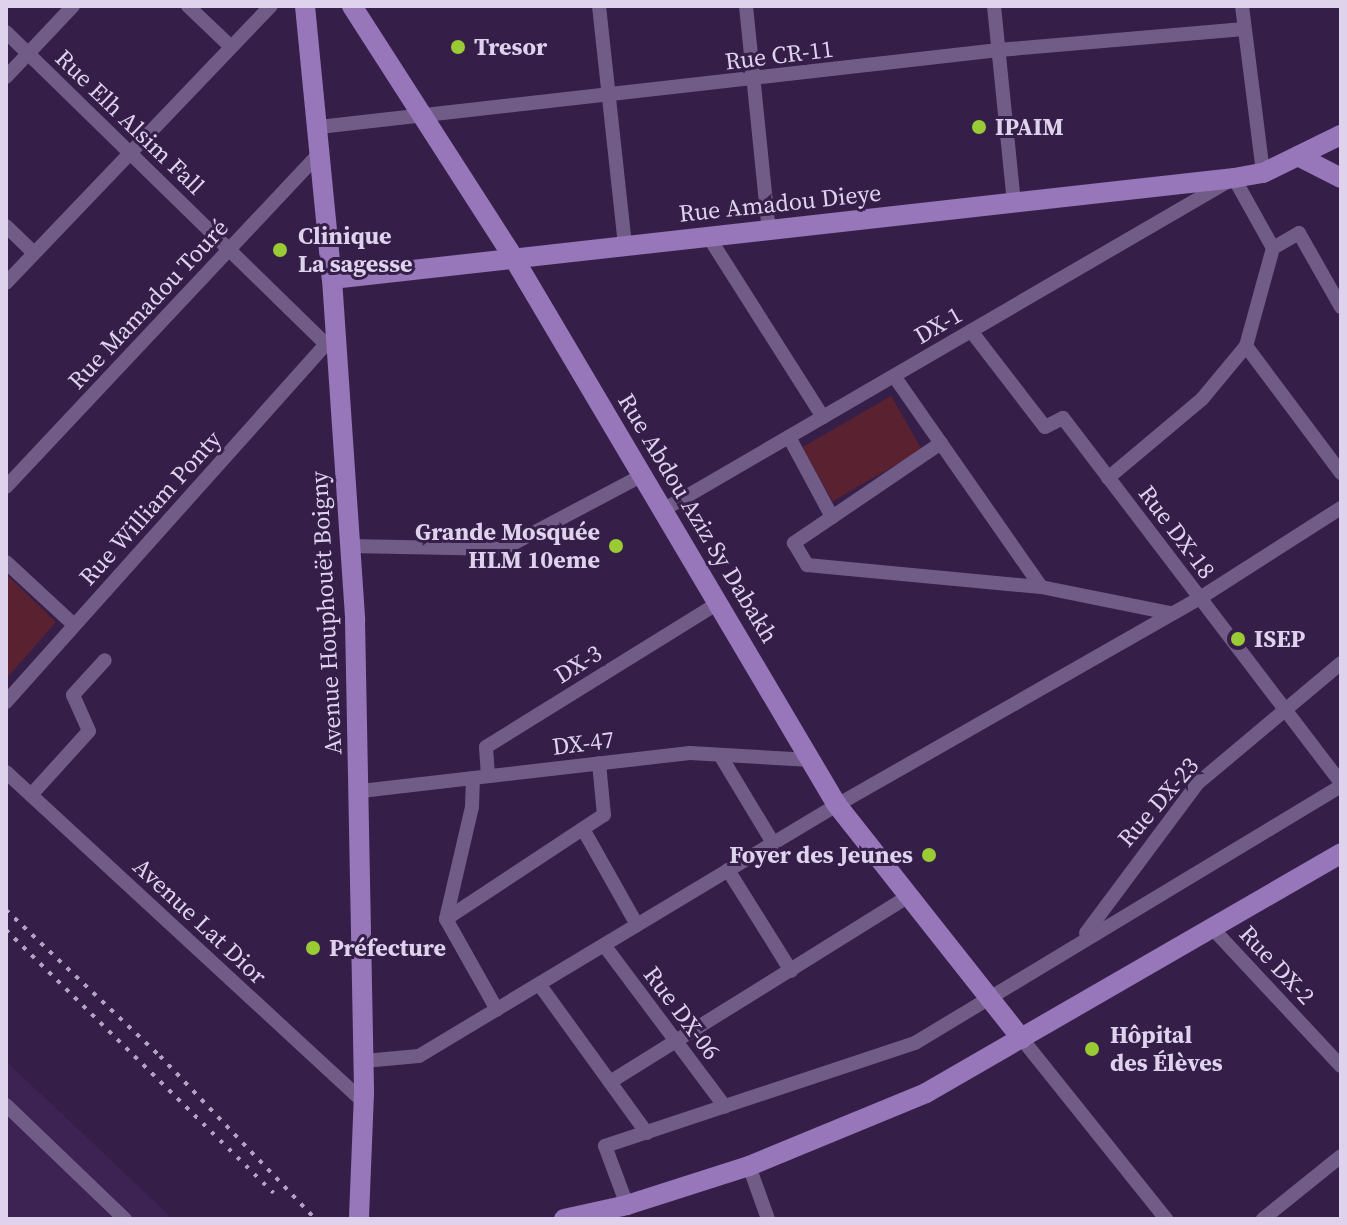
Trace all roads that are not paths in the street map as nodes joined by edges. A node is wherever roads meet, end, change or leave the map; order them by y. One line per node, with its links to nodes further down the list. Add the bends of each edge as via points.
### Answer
1 (73, 6): 14 (street)
2 (188, 6): 12 (street)
3 (271, 6): 12 (street)
4 (305, 6): 19 (street, Avenue Houphouët Boigny)
5 (352, 6): 18 (street, Rue Abdou Aziz Sy Dabakh)
6 (599, 6): 17 (street)
7 (746, 6): 16 (street)
8 (994, 6): 13 (street)
9 (1242, 6): 10 (street)
10 (1244, 29): 13 (street, Rue CR-11); 24 (street)
11 (6, 32): 14 (street, Rue Elh Alsim Fall)
12 (231, 47): 22 (street)
13 (999, 50): 16 (street, Rue CR-11); 27 (street)
14 (28, 53): 15 (street); 22 (street, Rue Elh Alsim Fall)
15 (6, 77)
16 (754, 81): 17 (street, Rue CR-11); 29 (street)
17 (610, 98): 18 (street, Rue CR-11); 31 (street)
18 (422, 117): 19 (street, Rue CR-11); 35 (street, Rue Abdou Aziz Sy Dabakh)
19 (319, 127): 21 (street, Avenue Houphouët Boigny)
20 (1341, 135): 23 (street, Rue Amadou Dieye)
21 (321, 152): 33 (street, Rue Mamadou Touré); 36 (street, Avenue Houphouët Boigny)
22 (130, 153): 33 (street, Rue Elh Alsim Fall); 34 (street)
23 (1298, 156): 24 (street, Rue Amadou Dieye); 26 (street)
24 (1263, 173): 25 (street, Rue Amadou Dieye)
25 (1234, 178): 27 (street, Rue Amadou Dieye); 32 (street); 39 (street, DX-1)
26 (1341, 178)
27 (1014, 204): 29 (street, Rue Amadou Dieye)
28 (6, 226): 34 (street)
29 (769, 231): 30 (street, Rue Amadou Dieye)
30 (710, 239): 31 (street, Rue Amadou Dieye); 43 (street)
31 (625, 244): 35 (street, Rue Amadou Dieye)
32 (1273, 248): 38 (street, via 1299,233); 41 (street)
33 (229, 250): 40 (street, Rue Elh Alsim Fall); 49 (street, Rue Mamadou Touré)
34 (34, 253): 37 (street)
35 (513, 257): 36 (street, Rue Amadou Dieye); 47 (street, Rue Abdou Aziz Sy Dabakh)
36 (332, 279): 40 (street, Avenue Houphouët Boigny)
37 (6, 283)
38 (1341, 307)
39 (971, 331): 42 (street, DX-1); 48 (street, Rue DX-18, via 1045,427 1063,418)
40 (331, 344): 53 (street, Avenue Houphouët Boigny); 59 (street, Rue William Ponty)
41 (1246, 346): 46 (street); 48 (street, via 1202,399)
42 (894, 376): 43 (street, DX-1); 45 (street)
43 (823, 417): 44 (street, DX-1)
44 (789, 437): 51 (street, DX-1); 52 (street)
45 (941, 443): 52 (street); 55 (street)
46 (1341, 473)
47 (643, 475): 51 (street, Rue Abdou Aziz Sy Dabakh); 53 (street, via 503,549)
48 (1108, 478): 56 (street, Rue DX-18)
49 (6, 487)
50 (1341, 508): 56 (street)
51 (663, 510): 57 (street, Rue Abdou Aziz Sy Dabakh)
52 (832, 517): 55 (street, via 794,543 807,565)
53 (349, 546): 70 (street, Avenue Houphouët Boigny)
54 (6, 562): 59 (street)
55 (1041, 587): 58 (street)
56 (1200, 598): 58 (street); 63 (street, Rue DX-18)
57 (718, 603): 65 (street, Rue Abdou Aziz Sy Dabakh); 68 (street, DX-3, via 486,747)
58 (1170, 613): 72 (street)
59 (74, 625): 62 (street, Rue William Ponty)
60 (105, 660): 71 (street, via 73,695 89,731)
61 (1341, 663): 63 (street, Rue DX-23)
62 (6, 702)
63 (1285, 710): 69 (street, Rue DX-18); 81 (street, Rue DX-23, via 1198,783)
64 (720, 755): 65 (street, DX-47); 66 (street, DX-47); 74 (street)
65 (811, 760): 72 (street, Rue Abdou Aziz Sy Dabakh)
66 (599, 763): 68 (street, DX-47); 73 (street, via 604,815)
67 (6, 772): 71 (street, Avenue Lat Dior)
68 (480, 777): 70 (street, DX-47); 78 (street)
69 (1341, 784): 81 (street)
70 (361, 791): 89 (street, Avenue Houphouët Boigny)
71 (31, 795): 92 (street, Avenue Lat Dior)
72 (837, 805): 74 (street); 77 (street, Rue Abdou Aziz Sy Dabakh)
73 (583, 829): 78 (street); 79 (street)
74 (773, 843): 76 (street)
75 (1341, 853): 80 (street)
76 (728, 870): 79 (street); 83 (street)
77 (909, 896): 83 (street); 85 (street, Rue Abdou Aziz Sy Dabakh)
78 (446, 919): 86 (street)
79 (637, 925): 82 (street)
80 (1214, 930): 87 (street); 90 (street, Rue DX-2)
81 (1081, 940): 85 (street)
82 (604, 945): 84 (street); 88 (street, Rue DX-06)
83 (791, 971): 88 (street)
84 (539, 984): 86 (street); 91 (street)
85 (991, 999): 87 (street, Rue Abdou Aziz Sy Dabakh); 94 (street, via 915,1043)
86 (497, 1010): 89 (street, via 419,1056)
87 (1022, 1039): 97 (street, via 926,1093); 103 (street)
88 (677, 1043): 91 (street); 94 (street, Rue DX-06)
89 (364, 1061): 92 (street, Avenue Houphouët Boigny)
90 (1341, 1066)
91 (610, 1082): 95 (street)
92 (364, 1102): 100 (street, Avenue Houphouët Boigny)
93 (6, 1105): 99 (street)
94 (725, 1107): 95 (street)
95 (647, 1133): 98 (street, via 605,1146)
96 (1341, 1156): 104 (street)
97 (749, 1166): 98 (street); 102 (street)
98 (627, 1205): 101 (street)
99 (125, 1219)
100 (359, 1219)
101 (564, 1219)
102 (768, 1219)
103 (1166, 1219)
104 (1263, 1219)

